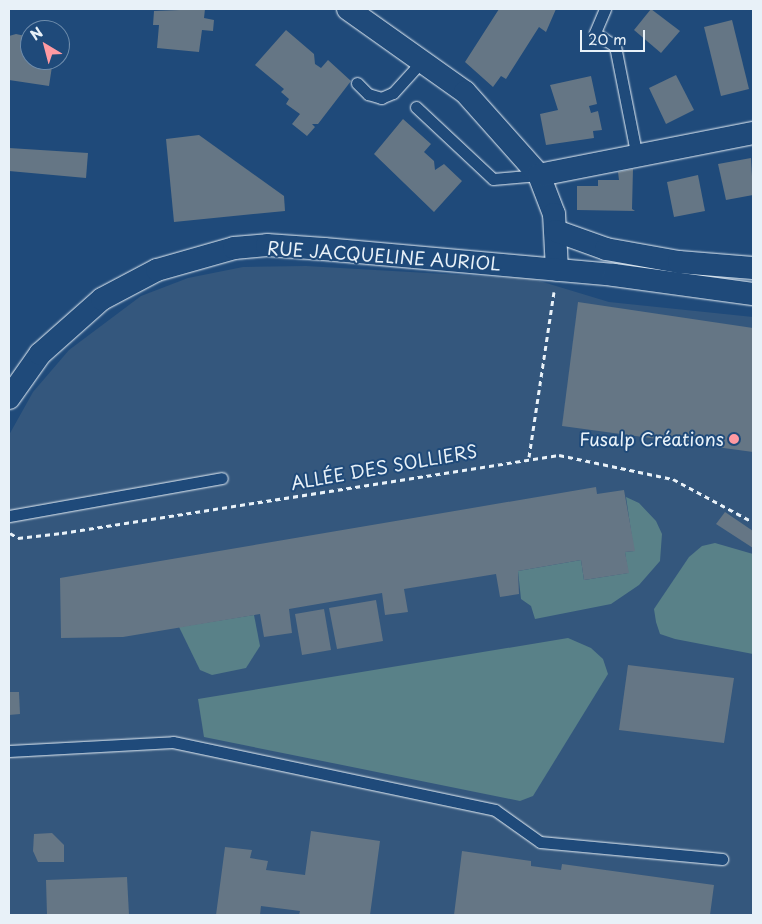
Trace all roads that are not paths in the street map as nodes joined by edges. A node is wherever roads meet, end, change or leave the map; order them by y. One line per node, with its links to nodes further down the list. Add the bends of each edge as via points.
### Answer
1 (348, 9): 3 (street)
2 (605, 9): 7 (lane, via 595,33 615,46)
3 (422, 61): 4 (lane, via 393,93 381,98 368,94); 8 (street, via 465,92)
4 (356, 83)
5 (416, 107): 8 (lane, via 493,179)
6 (753, 133): 7 (street)
7 (637, 158): 8 (street)
8 (539, 175): 9 (street, via 554,214)
9 (556, 231): 10 (street, via 606,250 679,262); 11 (street)
10 (753, 268)
11 (557, 270): 12 (street, RUE JACQUELINE AURIOL); 13 (street, RUE JACQUELINE AURIOL, via 295,246 267,245 208,253 157,270 102,299 40,354)
12 (753, 294)
13 (9, 398)
14 (222, 478): 15 (lane)
15 (9, 516)
16 (9, 751): 17 (lane, via 173,742 494,810 540,842)
17 (722, 860)

